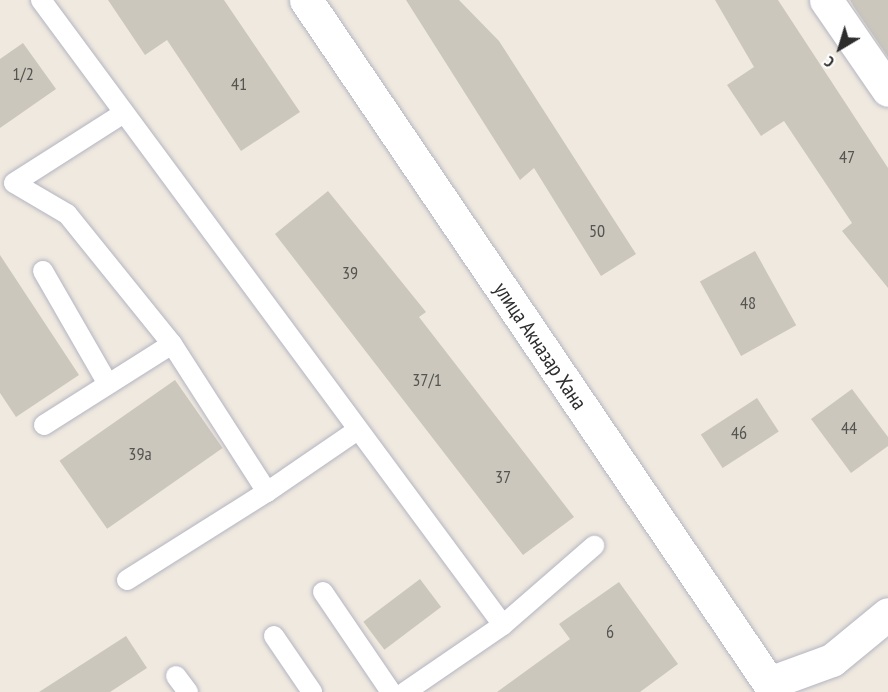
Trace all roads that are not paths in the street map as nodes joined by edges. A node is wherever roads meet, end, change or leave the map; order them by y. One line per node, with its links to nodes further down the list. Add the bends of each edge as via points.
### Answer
1 (41, 0): 5 (lane)
2 (306, 0): 19 (main road, улица Акназар Хана)
3 (826, 0): 4 (main road)
4 (888, 90)
5 (124, 112): 7 (lane, via 14,183 67,214); 10 (lane)
6 (43, 271): 8 (lane)
7 (172, 344): 8 (lane); 11 (lane)
8 (108, 384): 9 (lane)
9 (44, 425)
10 (356, 431): 11 (lane); 16 (lane)
11 (267, 492): 13 (lane)
12 (594, 546): 16 (lane)
13 (127, 580)
14 (323, 592): 22 (lane)
15 (888, 614): 19 (main road, via 832,660)
16 (503, 625): 23 (lane)
17 (274, 636): 21 (lane)
18 (176, 676): 20 (lane)
19 (772, 688)
20 (188, 692)
21 (312, 692)
22 (391, 692)
23 (405, 692)

